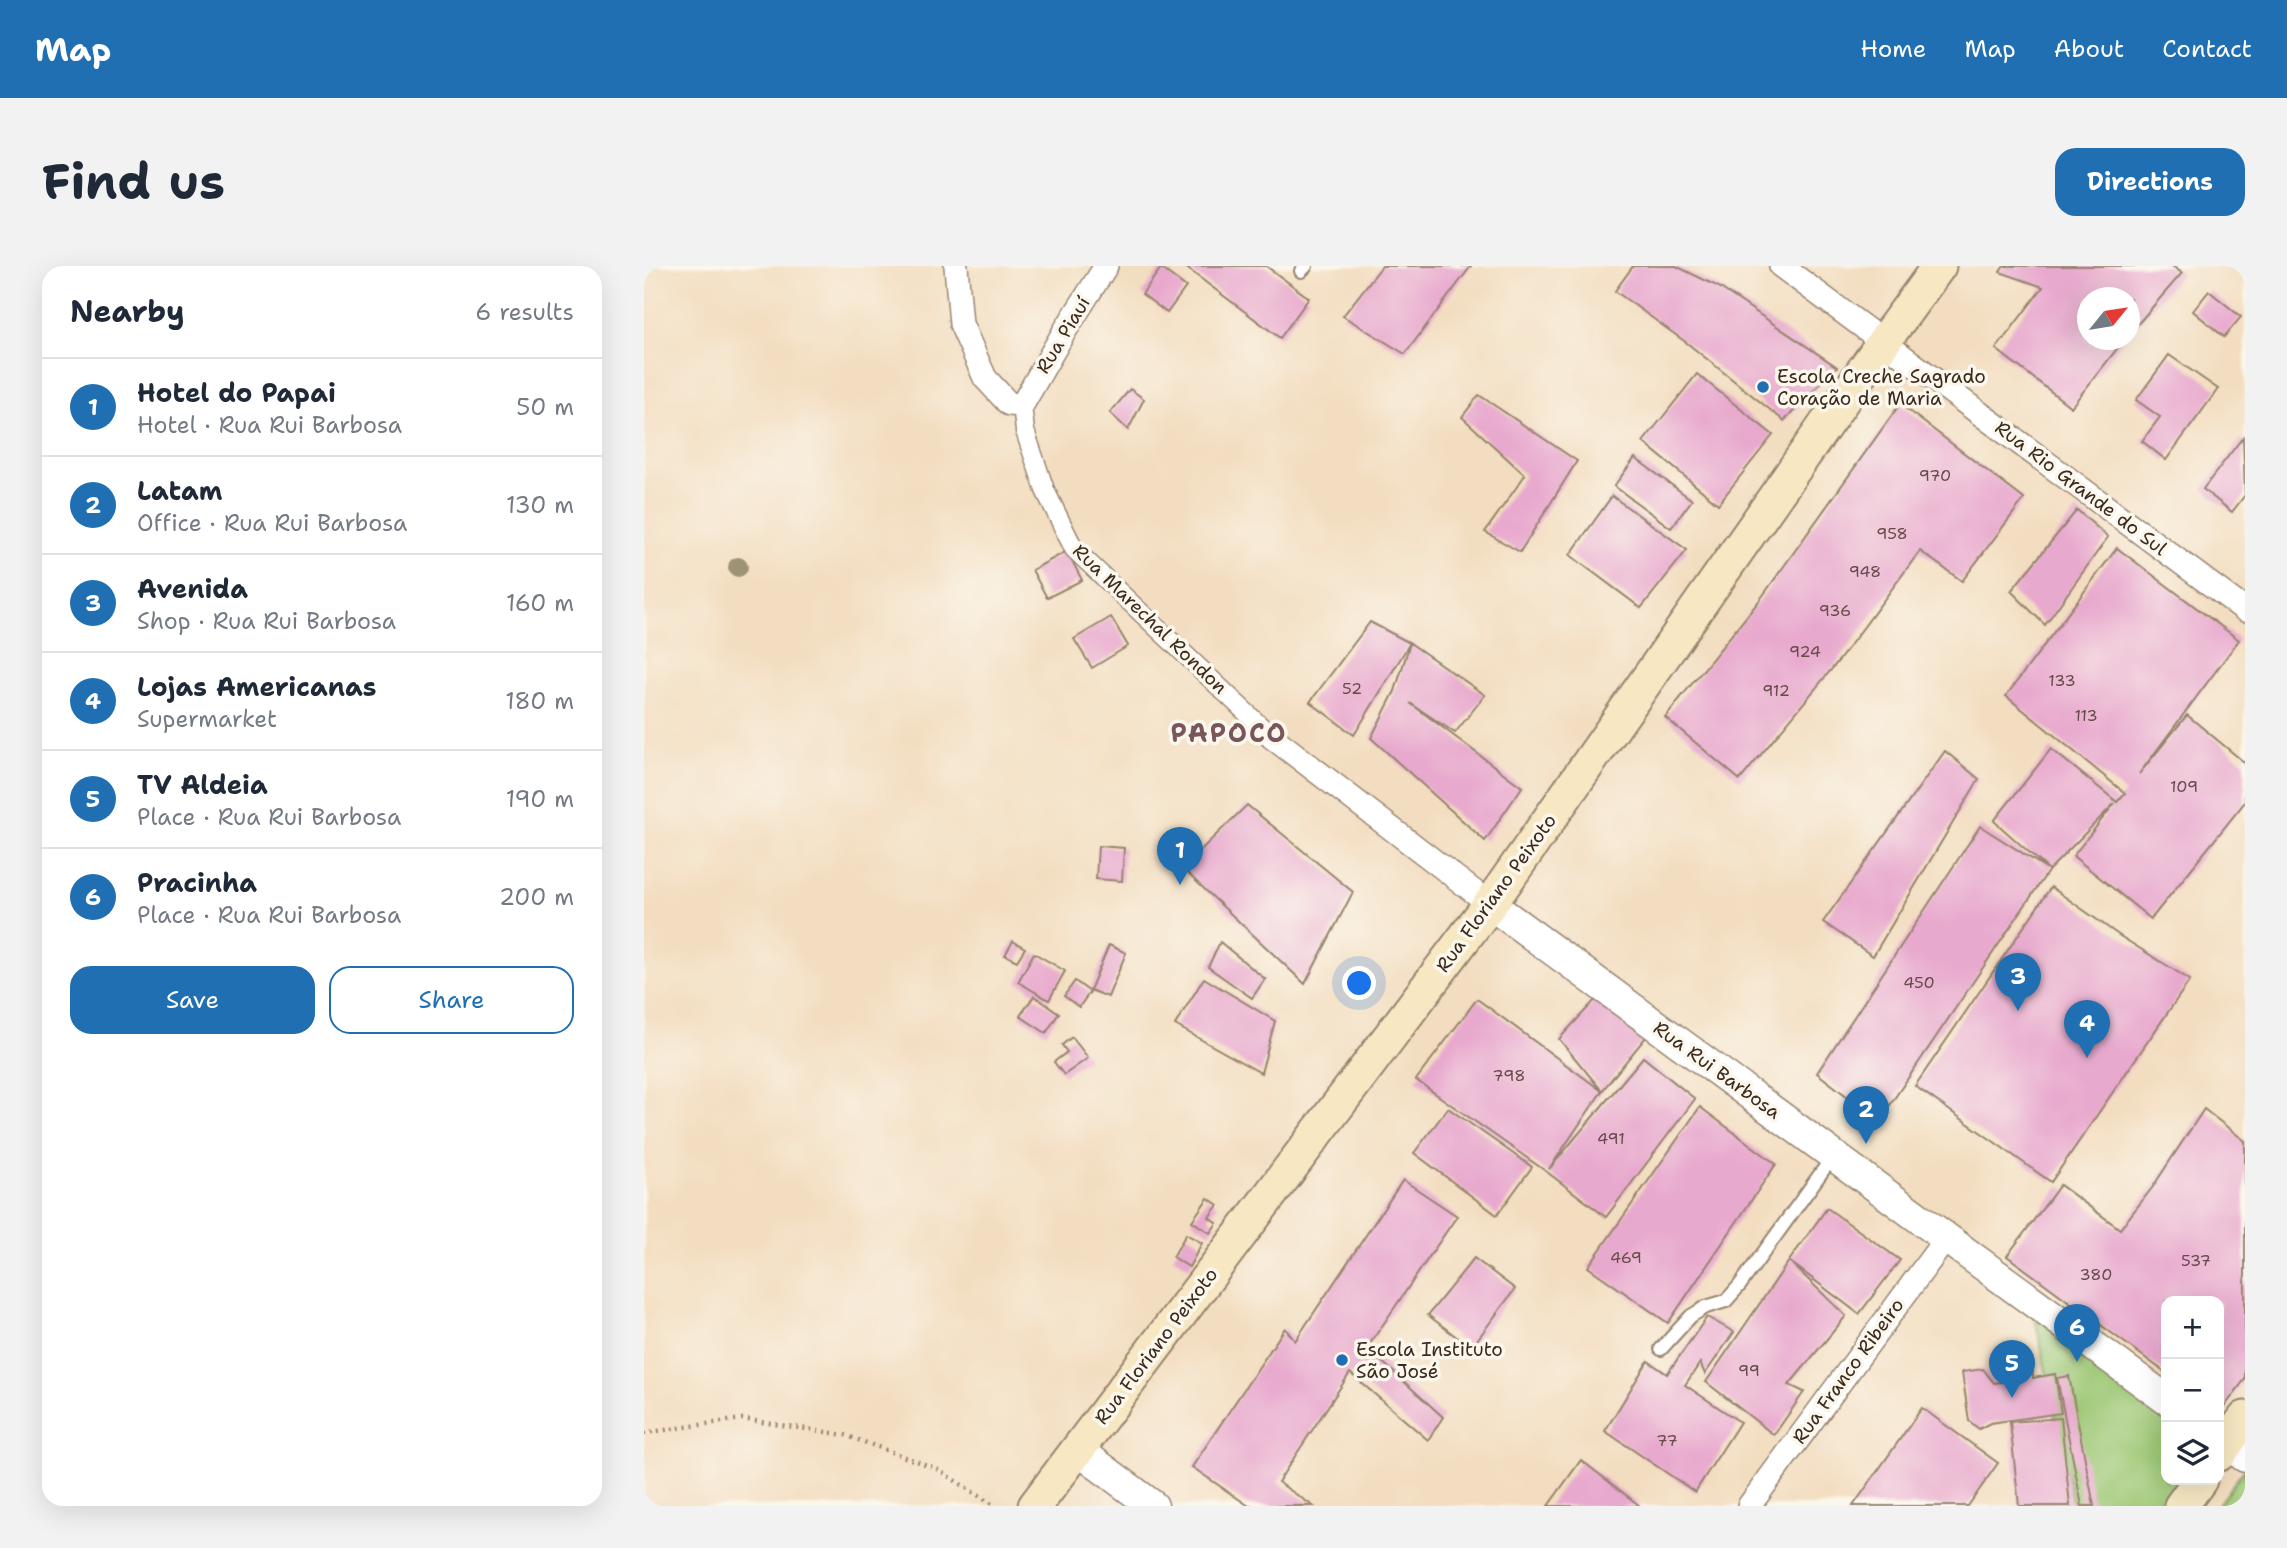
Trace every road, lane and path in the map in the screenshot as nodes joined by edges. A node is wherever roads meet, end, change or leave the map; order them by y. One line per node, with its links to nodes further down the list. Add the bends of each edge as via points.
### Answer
1 (956, 266): 6 (street, via 961,324 985,378 1009,404)
2 (1106, 266): 6 (street, Rua Piauí)
3 (1781, 266): 5 (street, Rua Rio Grande do Sul)
4 (1939, 266): 5 (main road, Rua Floriano Peixoto)
5 (1884, 341): 7 (street, Rua Rio Grande do Sul); 9 (main road, Rua Floriano Peixoto)
6 (1022, 405): 8 (street, Rua Marechal Rondon, via 1025,431 1045,490 1074,549)
7 (2245, 610)
8 (1272, 737): 9 (street, Rua Rui Barbosa)
9 (1490, 904): 10 (street, Rua Rui Barbosa); 15 (main road, Rua Floriano Peixoto)
10 (1834, 1155): 11 (street, Rua Rui Barbosa); 12 (lane, via 1726,1301 1691,1316)
11 (1947, 1237): 13 (street, Rua Rui Barbosa); 20 (street, Rua Franco Ribeiro)
12 (1661, 1349)
13 (2161, 1395)
14 (644, 1433): 17 (path, via 742,1419 845,1435 935,1468)
15 (1078, 1450): 18 (main road, Rua Floriano Peixoto); 19 (street)
16 (2196, 1485): 21 (main road)
17 (995, 1506)
18 (1035, 1506)
19 (1153, 1506)
20 (1749, 1506)
21 (2180, 1506)

